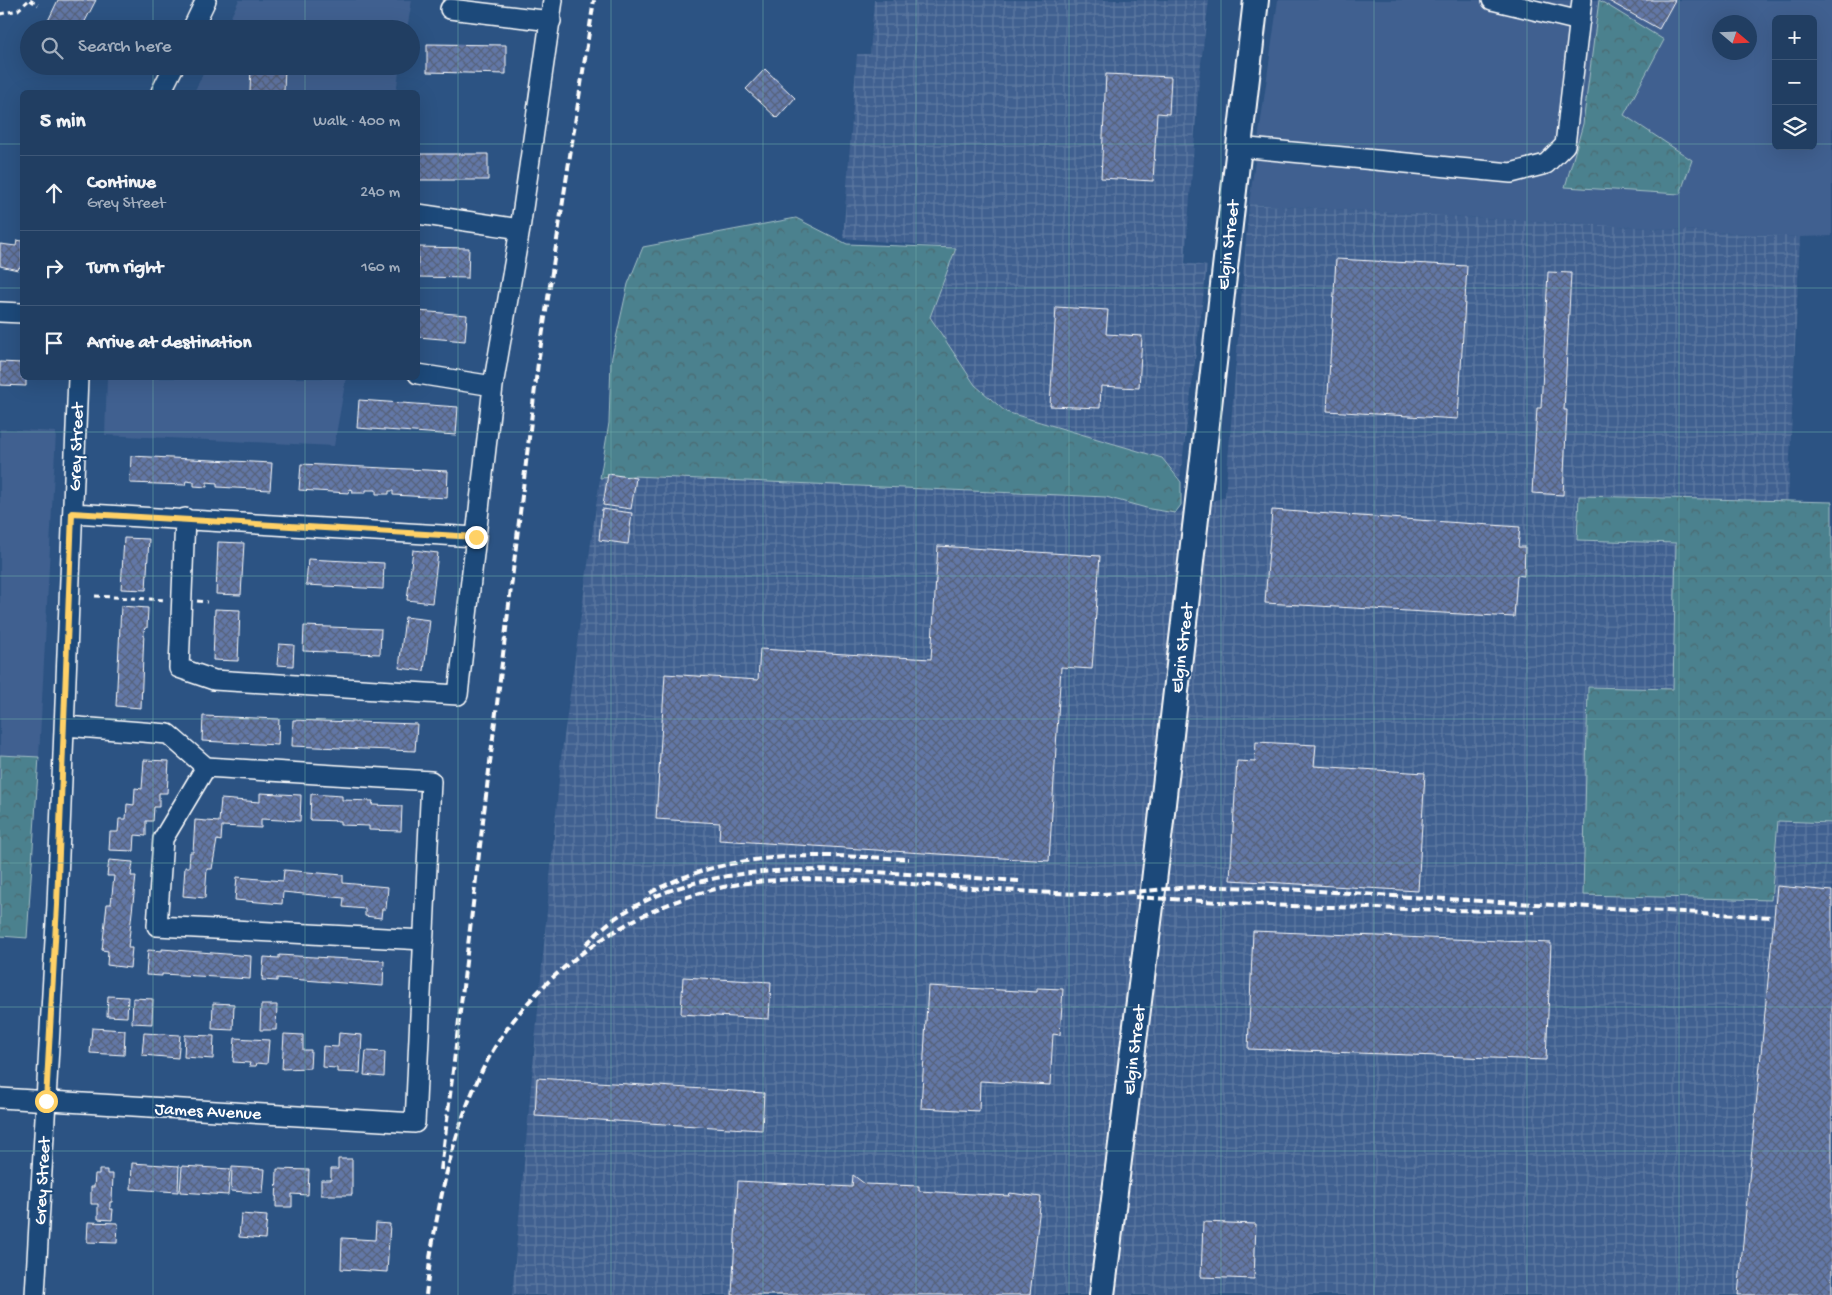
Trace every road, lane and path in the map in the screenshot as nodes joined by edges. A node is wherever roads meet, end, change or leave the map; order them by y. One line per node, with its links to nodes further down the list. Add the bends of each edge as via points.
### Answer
1 (29, 0): 7 (path); 9 (path, via 18,10)
2 (206, 0): 10 (street)
3 (553, 0): 11 (street)
4 (1256, 0): 15 (main road, Elgin Street)
5 (1492, 0): 12 (street)
6 (1582, 0): 12 (street)
7 (38, 5)
8 (450, 9): 11 (street)
9 (0, 14)
10 (196, 20)
11 (551, 21): 17 (street)
12 (1580, 21): 15 (street, via 1565,145 1546,164 1511,174)
13 (170, 75): 14 (street)
14 (162, 90)
15 (1239, 147): 35 (main road, Elgin Street, via 1153,890)
16 (420, 214): 17 (street)
17 (520, 229): 22 (street)
18 (0, 312): 19 (street)
19 (20, 312)
20 (420, 374): 22 (street)
21 (78, 380): 23 (street, Grey Street)
22 (493, 386): 25 (street)
23 (72, 513): 24 (street); 29 (street, Grey Street)
24 (186, 518): 25 (street); 27 (street)
25 (476, 537): 27 (street, via 458,695 214,680 179,668)
26 (95, 596): 27 (path)
27 (181, 600): 28 (path)
28 (206, 602)
29 (65, 726): 30 (street, via 168,734); 33 (street, Grey Street)
30 (206, 767): 31 (street, via 431,781); 31 (street, via 164,839 157,926)
31 (424, 940): 33 (street, James Avenue, via 415,1123)
32 (0, 1098): 33 (street, James Avenue)
33 (46, 1101): 34 (street, Grey Street)
34 (35, 1295)
35 (1102, 1295)

